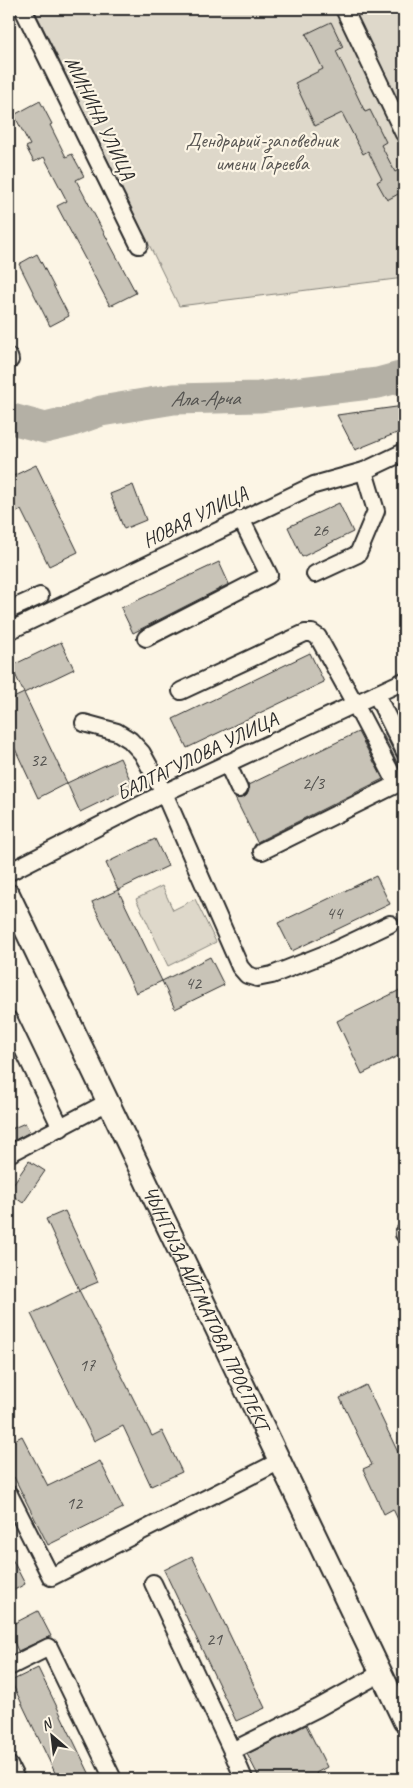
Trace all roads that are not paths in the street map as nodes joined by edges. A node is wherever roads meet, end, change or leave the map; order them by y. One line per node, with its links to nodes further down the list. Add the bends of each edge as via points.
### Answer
1 (23, 9): 4 (street, МИНИНА УЛИЦА)
2 (344, 9): 3 (street)
3 (404, 134)
4 (139, 245)
5 (404, 452): 6 (street, НОВАЯ УЛИЦА)
6 (364, 471): 7 (street, НОВАЯ УЛИЦА, via 314,485); 8 (street, via 376,510 358,554)
7 (240, 519): 11 (street, НОВАЯ УЛИЦА); 12 (street, via 269,575)
8 (314, 574)
9 (40, 596): 10 (street)
10 (9, 610)
11 (9, 631)
12 (146, 638)
13 (404, 681): 15 (street, БАЛТАГУЛОВА УЛИЦА)
14 (182, 691): 16 (street, via 305,633 312,633 318,637)
15 (376, 694): 16 (street, БАЛТАГУЛОВА УЛИЦА); 18 (street)
16 (355, 704): 19 (street, БАЛТАГУЛОВА УЛИЦА); 22 (street, via 397,784)
17 (84, 723): 21 (street, via 117,732 130,740 142,752)
18 (404, 750)
19 (227, 763): 20 (street); 21 (street, БАЛТАГУЛОВА УЛИЦА)
20 (239, 789)
21 (164, 793): 23 (street, БАЛТАГУЛОВА УЛИЦА); 25 (street, via 240,967 248,975 257,978 272,975)
22 (262, 851)
23 (9, 872)
24 (9, 895): 27 (main road, ЧЫНГЫЗА АЙТМАТОВА ПРОСПЕКТ)
25 (390, 924)
26 (9, 1020): 28 (street)
27 (108, 1102): 28 (street); 30 (main road, ЧЫНГЫЗА АЙТМАТОВА ПРОСПЕКТ)
28 (61, 1128): 29 (street)
29 (9, 1154)
30 (280, 1461): 31 (street, via 51,1577); 34 (main road, ЧЫНГЫЗА АЙТМАТОВА ПРОСПЕКТ)
31 (9, 1494)
32 (153, 1583): 36 (street)
33 (9, 1667): 39 (street, via 49,1647)
34 (381, 1673): 35 (main road, ЧЫНГЫЗА АЙТМАТОВА ПРОСПЕКТ); 36 (street)
35 (404, 1721)
36 (232, 1751): 40 (street)
37 (9, 1765): 38 (street)
38 (16, 1779)
39 (113, 1779)
40 (244, 1779)

